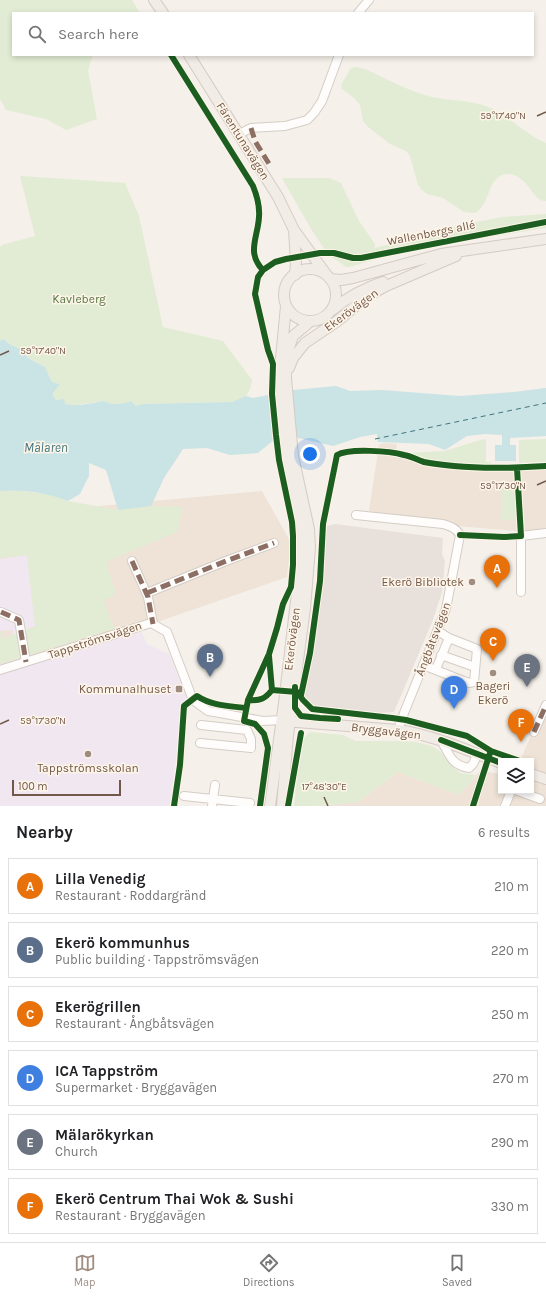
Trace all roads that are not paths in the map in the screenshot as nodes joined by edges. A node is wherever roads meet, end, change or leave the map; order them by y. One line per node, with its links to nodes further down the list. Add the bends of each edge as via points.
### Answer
1 (154, 0): 3 (main road)
2 (369, 0): 4 (street)
3 (161, 12)
4 (359, 12)
5 (190, 56): 7 (main road, Färentunavägen)
6 (339, 56): 7 (street, via 322,101 307,120 285,126 251,128)
7 (239, 134): 8 (main road, Färentunavägen, via 278,197)
8 (294, 230): 12 (main road, Färentunavägen); 13 (main road, Färentunavägen)
9 (546, 238): 10 (main road, Ekerövägen)
10 (522, 242): 11 (main road, Ekerövägen); 13 (main road, Ekerövägen, via 442,254 353,278 341,280)
11 (456, 256): 15 (main road, Ekerövägen, via 365,288); 17 (main road, Ekerövägen, via 368,296 305,343 293,358)
12 (295, 275): 13 (main road, via 306,270 315,270); 14 (main road, via 288,281 285,290)
13 (328, 276): 15 (main road, via 336,295)
14 (286, 306): 16 (main road, via 296,317); 17 (main road, Ekerövägen)
15 (332, 310): 16 (main road, via 324,317)
16 (311, 321): 17 (main road, Ekerövägen, via 293,336 287,353)
17 (284, 378): 36 (main road, Ekerövägen, via 281,424 285,459 309,529 310,548 305,608)
18 (356, 515): 26 (street, Ångbåtsvägen, via 443,524 458,531 460,535 446,609)
19 (546, 533): 22 (street, via 520,536)
20 (274, 544): 23 (street)
21 (132, 561): 23 (street)
22 (522, 592)
23 (147, 593): 25 (street)
24 (1, 612): 29 (street, via 19,620)
25 (153, 624): 29 (street, Tappströmsvägen); 36 (street, Tappströmsvägen, via 167,632 193,700 208,711 262,721)
26 (438, 631): 27 (street); 30 (street, Ångbåtsvägen)
27 (449, 638): 28 (street); 31 (street, via 477,649)
28 (441, 655): 31 (street); 32 (street)
29 (26, 662): 33 (street, Tappströmsvägen)
30 (423, 665): 32 (street); 38 (street, Ångbåtsvägen)
31 (475, 666): 32 (street, via 474,682 469,683)
32 (436, 669)
33 (0, 670)
34 (546, 705): 35 (street)
35 (543, 717): 39 (street)
36 (286, 721): 38 (main road, Bryggavägen); 53 (main road, Ekerövägen); 54 (main road, Ekerövägen)
37 (201, 725): 41 (street, via 247,730 252,739 251,748)
38 (398, 730): 40 (main road, Bryggavägen)
39 (534, 732)
40 (441, 740): 42 (main road, Bryggavägen); 42 (street, via 456,765 468,768)
41 (200, 743)
42 (478, 753): 43 (main road, Bryggavägen)
43 (498, 762)
44 (534, 775): 45 (main road)
45 (546, 779)
46 (215, 785): 51 (street)
47 (510, 794): 55 (street)
48 (526, 794): 50 (street)
49 (184, 796): 51 (street)
50 (540, 799)
51 (213, 803): 52 (street)
52 (250, 803)
53 (270, 806)
54 (282, 806)
55 (505, 806)

